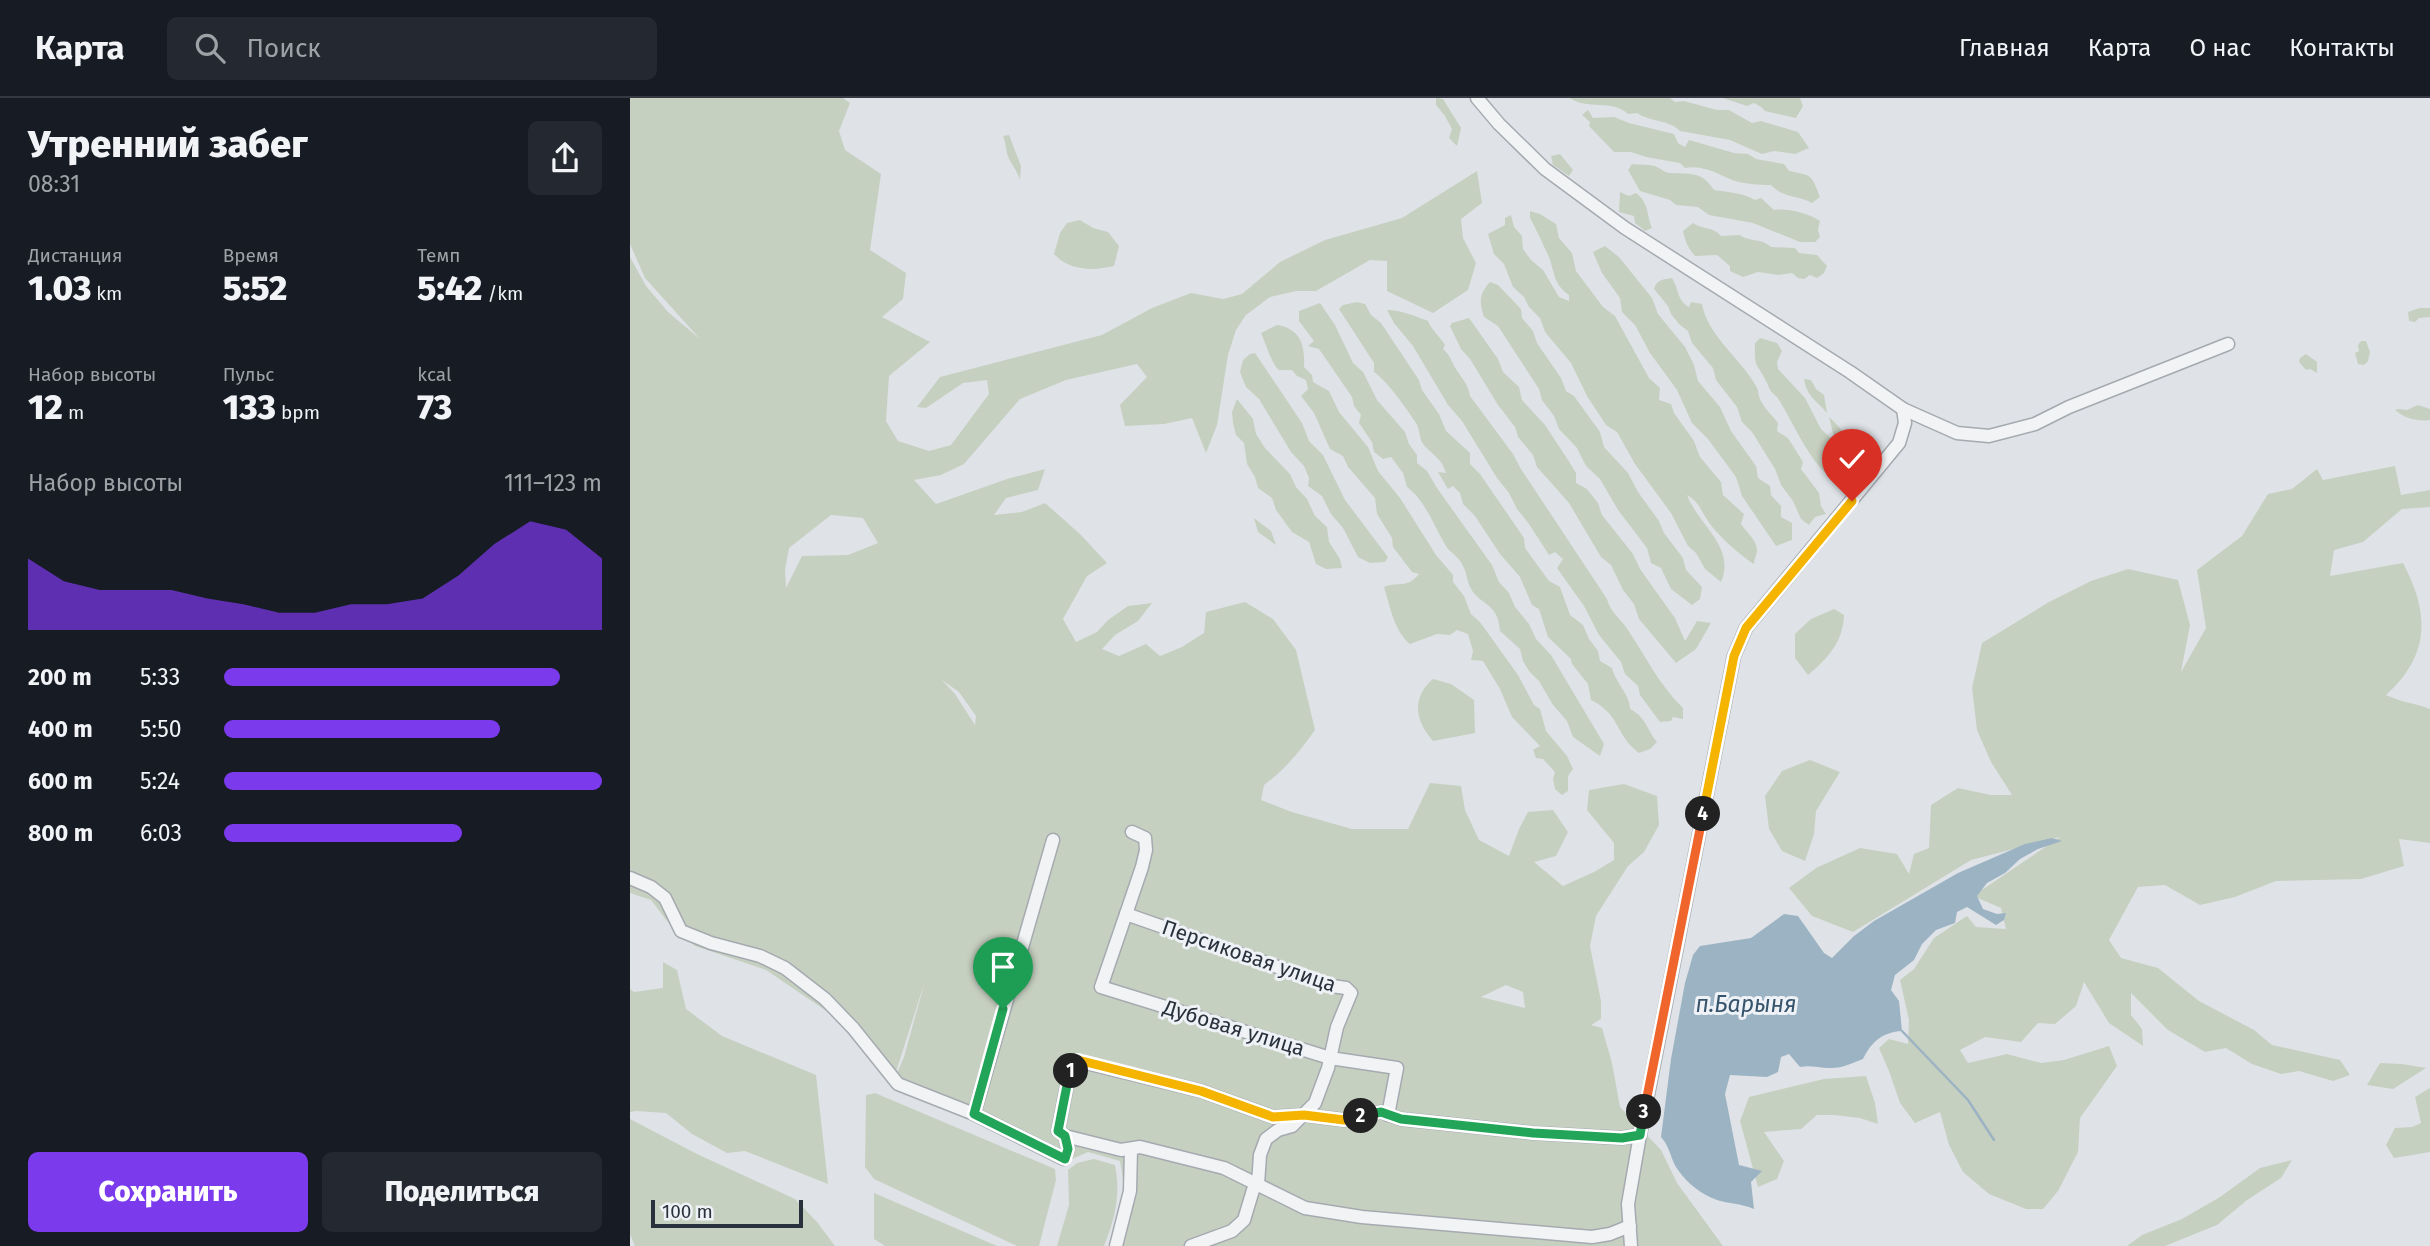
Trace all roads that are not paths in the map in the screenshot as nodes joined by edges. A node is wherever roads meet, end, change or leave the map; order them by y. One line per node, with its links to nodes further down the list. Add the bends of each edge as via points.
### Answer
1 (1477, 98): 3 (street, via 1545,169 1625,228)
2 (2228, 344): 3 (street, via 2035,424 1989,436 1957,433)
3 (1903, 409): 12 (street, via 1905,423 1899,443 1746,628 1734,656)
4 (1132, 832): 7 (street, via 1145,838 1146,850)
5 (1053, 840): 9 (street)
6 (630, 878): 9 (street, via 664,898 681,931 785,968 825,999 898,1084)
7 (1126, 914): 8 (street, Персиковая улица, via 1346,988 1351,993); 8 (street, Дубовая улица, via 1101,987)
8 (1330, 1058): 10 (street, Персиковая улица, via 1315,1103); 11 (street, Дубовая улица, via 1397,1068)
9 (974, 1114): 13 (street, via 1065,1159)
10 (1304, 1115): 11 (street, via 1344,1120 1381,1112); 13 (street, via 1273,1117 1201,1091 1078,1060 1069,1075 1058,1131); 15 (street, Персиковая улица, via 1266,1139)
11 (1388, 1115): 12 (street, via 1533,1133)
12 (1640, 1135): 16 (street, via 1628,1204)
13 (1065, 1136): 14 (street)
14 (1131, 1149): 15 (street, via 1140,1147 1224,1168); 17 (street, via 1130,1191)
15 (1258, 1184): 16 (street, via 1305,1208 1362,1217 1592,1237); 18 (street, Персиковая улица, via 1244,1220 1232,1231)
16 (1630, 1226): 19 (street)
17 (1116, 1246)
18 (1191, 1246)
19 (1631, 1246)

